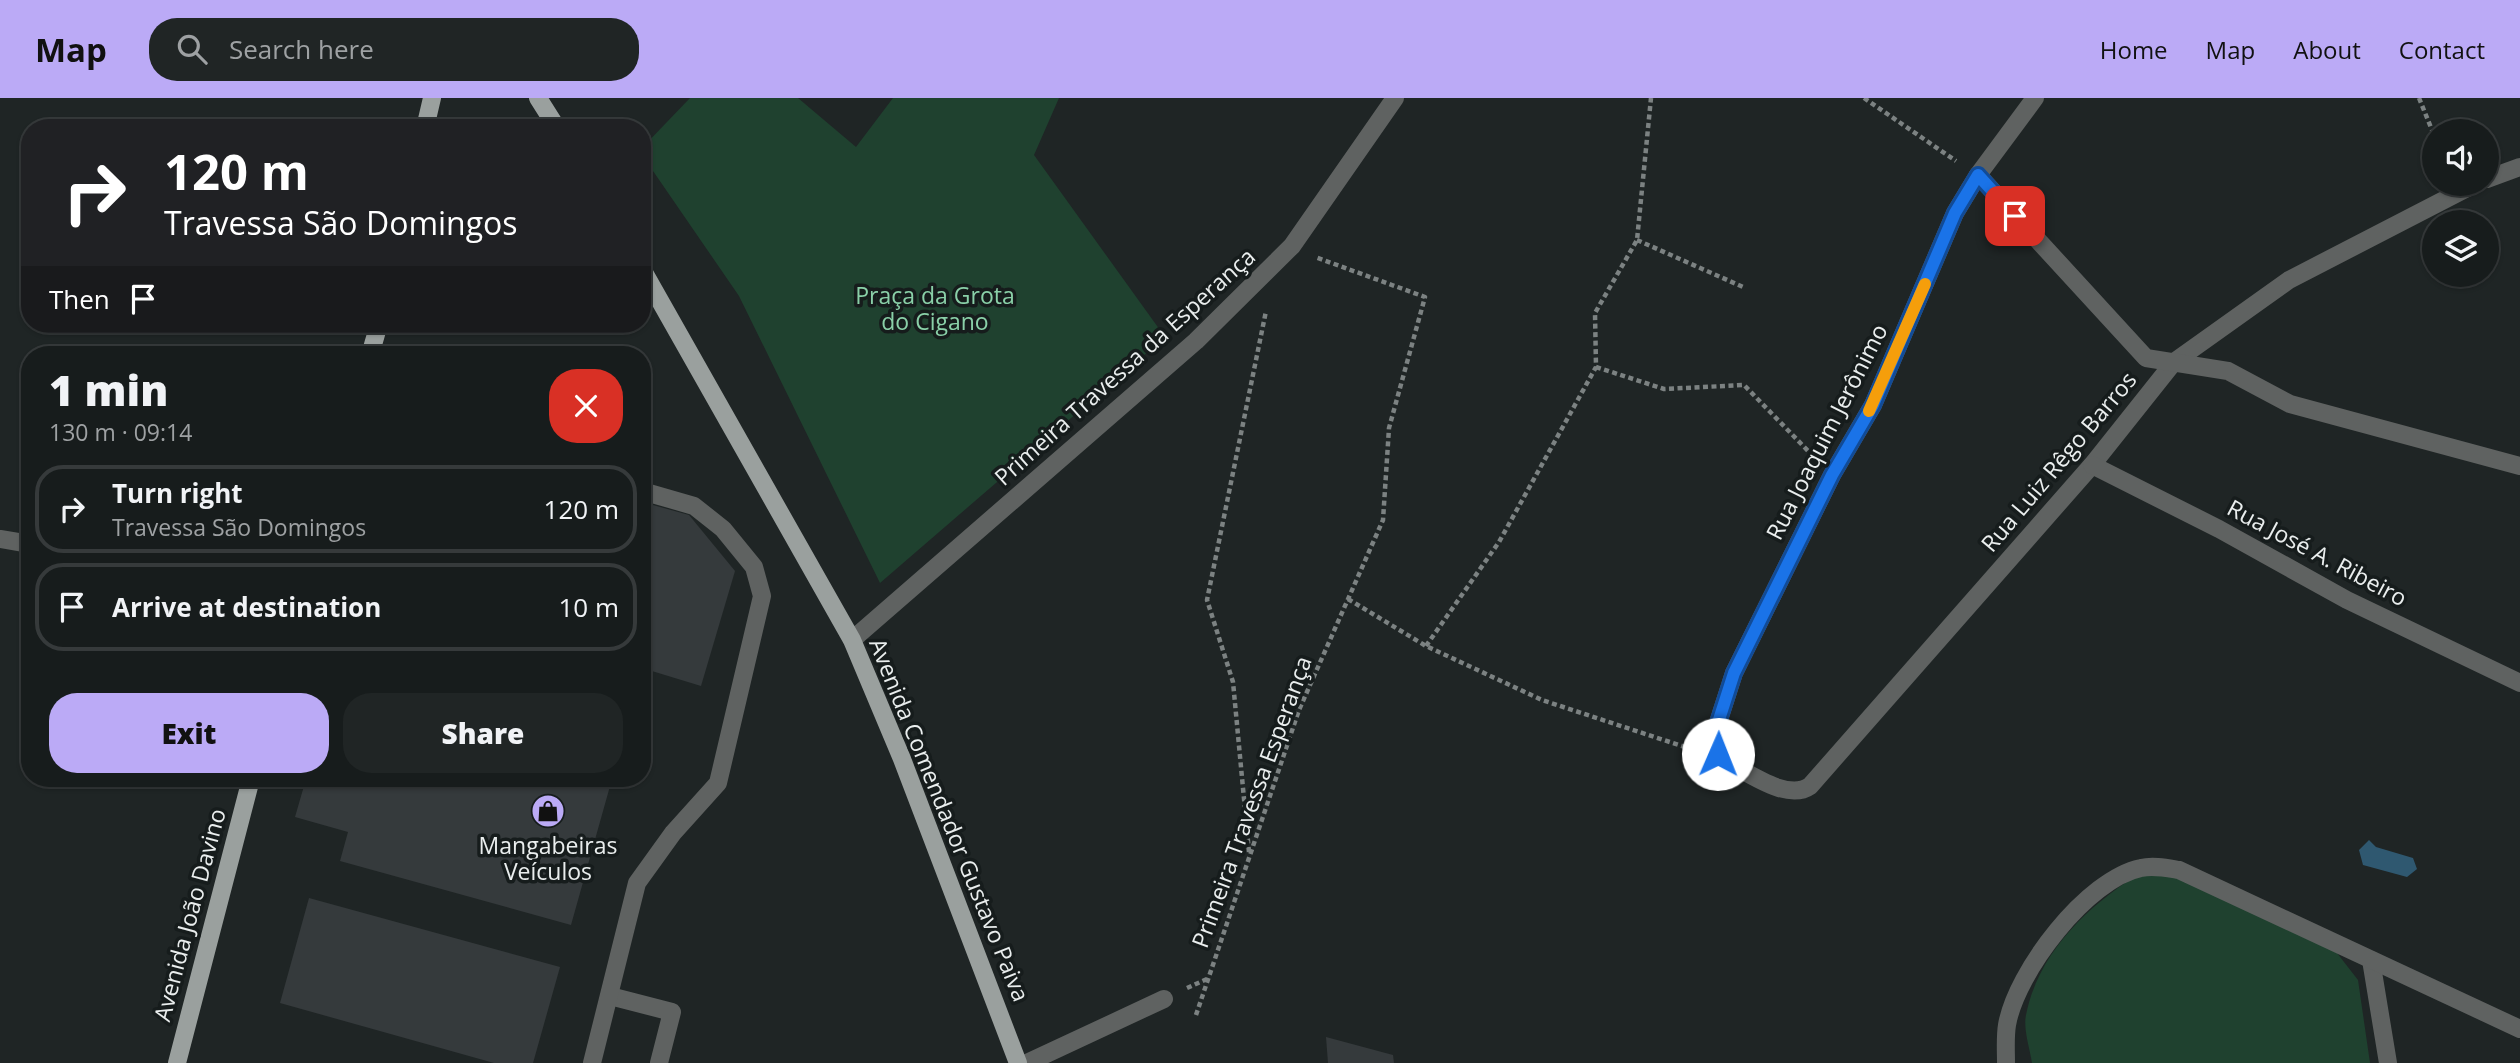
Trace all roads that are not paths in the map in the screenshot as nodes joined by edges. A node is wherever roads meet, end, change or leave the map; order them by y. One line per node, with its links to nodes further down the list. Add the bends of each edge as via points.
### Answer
1 (432, 98): 5 (main road)
2 (538, 98): 6 (main road)
3 (1395, 98): 18 (street, Primeira Travessa da Esperança, via 1292,246 1276,262 1196,341)
4 (2035, 98): 8 (street, Rua Joaquim Jerônimo)
5 (427, 119)
6 (551, 119)
7 (2520, 167): 9 (street)
8 (1978, 175): 12 (street, via 2146,358); 20 (street, Rua Joaquim Jerônimo, via 1955,213 1873,405 1832,475 1734,673 1716,729 1718,754)
9 (2499, 175)
10 (2452, 196): 12 (street, Rua Luiz Rêgo Barros, via 2290,280)
11 (651, 295): 18 (main road, Avenida Comendador Gustavo Paiva)
12 (2174, 362): 13 (street, Rua Luiz Rêgo Barros); 14 (street, via 2228,371 2290,404)
13 (2092, 465): 19 (street, Rua José A. Ribeiro, via 2347,600); 20 (street, Rua Luiz Rêgo Barros, via 1811,786 1803,792 1786,791)
14 (2520, 466)
15 (651, 494): 23 (street, via 694,506 723,529 754,567 762,596 718,783 637,883)
16 (0, 539): 17 (street)
17 (21, 542)
18 (852, 640): 29 (main road, Avenida Comendador Gustavo Paiva)
19 (2520, 683)
20 (1725, 761)
21 (249, 787): 26 (main road, Avenida João Davino)
22 (2371, 960): 25 (street); 31 (street, via 2179,870 2142,867 2087,896 2040,956 2022,985 2007,1024); 32 (street)
23 (610, 996): 27 (street); 28 (street, via 672,1012)
24 (1164, 999): 30 (street)
25 (2520, 1029)
26 (177, 1063)
27 (593, 1063)
28 (659, 1063)
29 (1018, 1063)
30 (1027, 1063)
31 (2006, 1063)
32 (2388, 1063)

